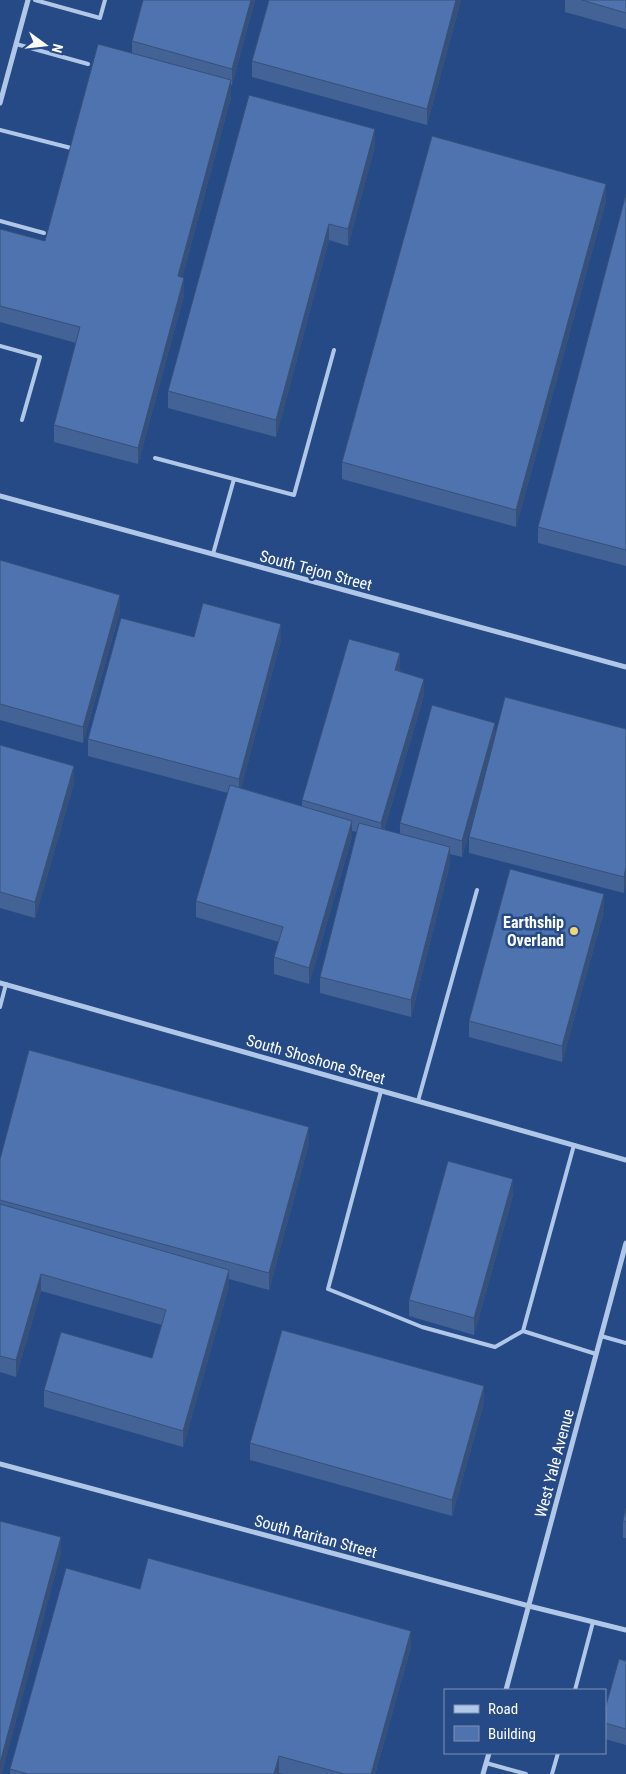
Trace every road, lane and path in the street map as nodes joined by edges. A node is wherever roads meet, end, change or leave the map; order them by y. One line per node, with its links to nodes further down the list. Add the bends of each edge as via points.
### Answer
1 (28, 0): 4 (street)
2 (35, 0): 3 (lane, via 100,18)
3 (105, 0)
4 (16, 44): 5 (lane); 6 (street)
5 (88, 64)
6 (0, 103)
7 (0, 130): 8 (lane)
8 (71, 148)
9 (0, 221): 10 (lane)
10 (44, 233)
11 (0, 346): 13 (lane, via 40,357)
12 (334, 350): 15 (lane, via 294,495)
13 (22, 420)
14 (155, 458): 15 (lane)
15 (234, 479): 17 (lane)
16 (0, 496): 17 (street, South Tejon Street)
17 (213, 554): 18 (street, South Tejon Street)
18 (626, 667)
19 (477, 890): 24 (lane)
20 (0, 983): 21 (street, South Shoshone Street)
21 (6, 984): 22 (lane); 23 (street, South Shoshone Street)
22 (0, 1007)
23 (381, 1090): 24 (street, South Shoshone Street); 28 (lane, via 328,1289 422,1327 495,1347)
24 (418, 1101): 25 (street, South Shoshone Street)
25 (574, 1145): 26 (street, South Shoshone Street); 28 (lane)
26 (626, 1160)
27 (626, 1243): 29 (street, West Yale Avenue)
28 (523, 1332): 31 (lane)
29 (601, 1336): 30 (lane); 31 (street, West Yale Avenue)
30 (626, 1343)
31 (596, 1354): 33 (street, West Yale Avenue)
32 (0, 1464): 33 (street, South Raritan Street)
33 (529, 1606): 34 (street, South Raritan Street); 36 (street, West Yale Avenue)
34 (594, 1622): 35 (street, South Raritan Street); 37 (lane)
35 (626, 1630)
36 (506, 1689)
37 (575, 1689)
38 (489, 1754): 40 (street)
39 (558, 1754): 43 (lane)
40 (486, 1763): 41 (street); 42 (lane)
41 (483, 1774)
42 (526, 1774)
43 (552, 1774)

